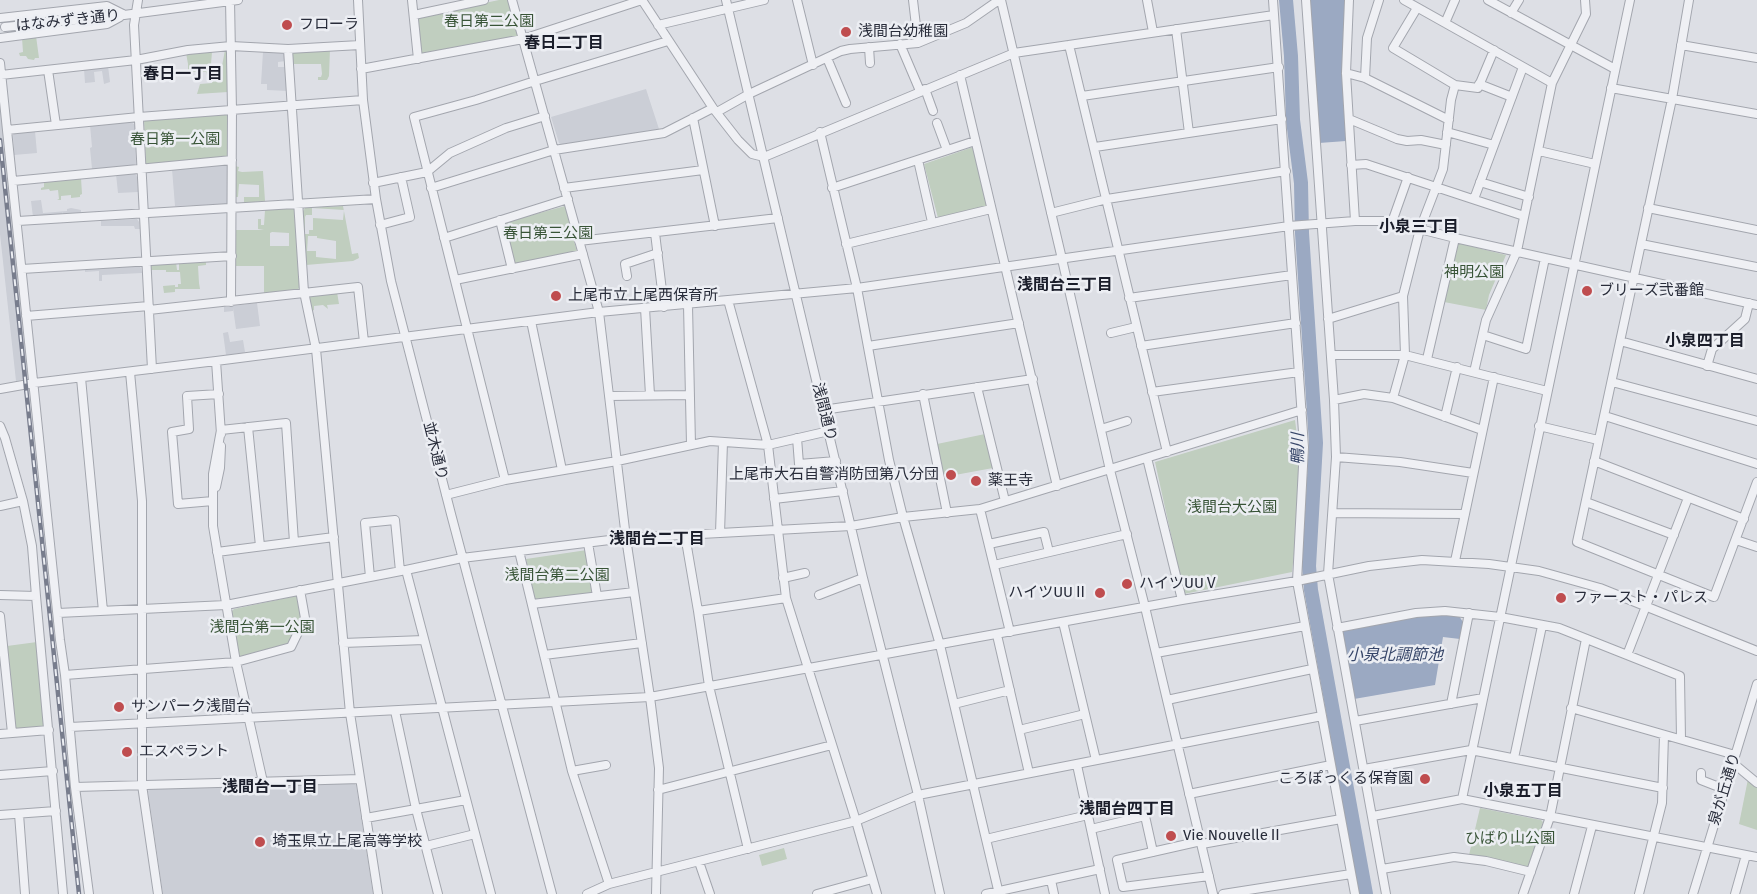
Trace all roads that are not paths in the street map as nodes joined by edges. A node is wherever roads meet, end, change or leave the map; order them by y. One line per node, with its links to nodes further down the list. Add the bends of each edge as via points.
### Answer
1 (138, 0): 28 (street)
2 (233, 0): 28 (street, はなみずき通り); 46 (street)
3 (358, 0): 43 (street, 並木通り)
4 (412, 0): 30 (street)
5 (484, 0): 30 (street)
6 (512, 0): 39 (street)
7 (642, 0): 34 (street); 39 (street)
8 (764, 0): 25 (street)
9 (797, 0): 58 (street)
10 (912, 0): 41 (street)
11 (1000, 0): 41 (street, via 966,23); 51 (street)
12 (1148, 0): 37 (street)
13 (1273, 0): 31 (street)
14 (1306, 0): 141 (street)
15 (1349, 0): 64 (street)
16 (1379, 0): 67 (street, via 1367,38)
17 (1404, 0): 26 (street)
18 (1455, 0): 33 (street)
19 (1488, 0): 27 (street)
20 (1519, 0): 27 (street)
21 (1576, 0): 24 (street)
22 (1630, 0): 62 (street)
23 (1689, 0): 45 (street)
24 (1585, 3): 47 (street, via 1586,14)
25 (727, 4): 34 (street); 75 (street, 浅間通り)
26 (1417, 8): 33 (street); 72 (street, via 1393,48)
27 (1511, 13): 47 (street)
28 (135, 14): 29 (street, はなみずき通り); 55 (street)
29 (124, 15): 32 (street, via 107,6); 35 (street, はなみずき通り); 38 (street, via 107,24)
30 (414, 15): 54 (street)
31 (1274, 15): 36 (street); 59 (street)
32 (0, 18)
33 (1445, 23): 50 (street)
34 (658, 25): 40 (street)
35 (5, 27)
36 (1176, 29): 37 (street); 69 (street)
37 (1153, 32): 44 (street)
38 (0, 38)
39 (523, 39): 54 (street); 68 (street)
40 (668, 41): 68 (street); 83 (street)
41 (918, 43): 42 (street)
42 (900, 44): 48 (street); 74 (street)
43 (360, 45): 49 (street); 61 (street, 並木通り)
44 (1070, 45): 51 (street); 76 (street)
45 (1681, 45): 53 (street); 78 (street)
46 (231, 46): 49 (street); 55 (street); 82 (street)
47 (1570, 46): 62 (street); 70 (street)
48 (869, 47): 52 (street); 57 (street)
49 (288, 49): 81 (street)
50 (1494, 50): 60 (street); 71 (street)
51 (1014, 53): 66 (street); 133 (street)
52 (827, 58): 58 (street); 80 (street)
53 (1757, 58)
54 (418, 59): 61 (street)
55 (136, 60): 63 (street); 87 (street)
56 (0, 63): 65 (street)
57 (870, 63)
58 (813, 65): 75 (street)
59 (1279, 67): 69 (street); 89 (street)
60 (1523, 67): 70 (street); 77 (street)
61 (361, 69): 79 (street, 並木通り)
62 (1615, 69): 73 (street)
63 (48, 70): 65 (street); 93 (street)
64 (1346, 73): 67 (street); 90 (street)
65 (1, 75): 94 (street)
66 (960, 75): 74 (street); 98 (street)
67 (1365, 78): 91 (street)
68 (534, 81): 86 (street); 113 (street, via 414,117)
69 (1182, 82): 76 (street); 97 (street)
70 (1552, 83): 104 (street)
71 (1479, 84): 72 (street, via 1478,88); 77 (street)
72 (1455, 85): 91 (street)
73 (1611, 88): 78 (street); 108 (street)
74 (923, 90): 84 (street); 95 (street)
75 (749, 94): 83 (street); 105 (street, 浅間通り)
76 (1082, 96): 101 (street)
77 (1512, 97): 100 (street)
78 (1672, 99): 85 (street); 130 (street)
79 (363, 100): 81 (street); 118 (street, 並木通り)
80 (846, 103)
81 (292, 105): 82 (street); 128 (street)
82 (232, 110): 87 (street); 106 (street)
83 (715, 110): 88 (street); 105 (street, via 752,154)
84 (933, 111)
85 (1757, 114)
86 (544, 116): 102 (street); 113 (street, via 450,153)
87 (139, 117): 93 (street); 110 (street)
88 (693, 118): 102 (street, via 664,133); 111 (street)
89 (1282, 119): 97 (street); 112 (street)
90 (1348, 119): 99 (street, via 1397,139); 109 (street)
91 (1449, 120): 96 (street)
92 (937, 123): 103 (street)
93 (56, 125): 94 (street)
94 (7, 130): 116 (street)
95 (820, 132): 105 (street); 122 (street)
96 (1448, 132): 99 (street); 100 (street)
97 (1189, 133): 101 (street)
98 (975, 141): 103 (street); 131 (street)
99 (1446, 145): 119 (street)
100 (1494, 145): 117 (street)
101 (1095, 147): 126 (street)
102 (554, 150): 120 (street); 121 (street)
103 (947, 150): 107 (street)
104 (1539, 151): 108 (street); 123 (street)
105 (764, 157): 135 (street, 浅間通り)
106 (232, 160): 110 (street); 129 (street)
107 (918, 160): 122 (street); 139 (street)
108 (1595, 164): 161 (street)
109 (1351, 165): 115 (street, via 1366,164); 138 (street)
110 (142, 168): 116 (street); 132 (street)
111 (703, 170): 121 (street); 143 (street)
112 (1286, 171): 126 (street); 144 (street)
113 (427, 172): 114 (street); 120 (street)
114 (401, 177): 118 (street); 142 (street, via 410,217)
115 (1408, 177): 119 (street); 140 (street)
116 (13, 181): 137 (street)
117 (1480, 182): 123 (street); 127 (street)
118 (373, 183): 124 (street, 並木通り)
119 (1436, 187): 127 (street); 145 (street)
120 (431, 188): 149 (street)
121 (564, 188): 125 (street)
122 (832, 188): 151 (street)
123 (1528, 197): 134 (street)
124 (376, 199): 128 (street); 142 (street, 並木通り)
125 (568, 199): 136 (street); 150 (street)
126 (1107, 199): 133 (street); 154 (street)
127 (1474, 199): 134 (street)
128 (298, 204): 129 (street); 171 (street)
129 (232, 208): 132 (street); 157 (street)
130 (1648, 208): 146 (street); 152 (street)
131 (991, 209): 139 (street); 162 (street)
132 (144, 213): 137 (street); 160 (street)
133 (1052, 213): 158 (street)
134 (1524, 216): 153 (street)
135 (778, 218): 143 (street); 172 (street, 浅間通り)
136 (500, 220): 149 (street); 165 (street)
137 (18, 221): 164 (street)
138 (1355, 221): 140 (street); 141 (street)
139 (933, 222): 151 (street)
140 (1392, 222): 145 (street)
141 (1321, 224): 144 (street); 184 (street)
142 (380, 225): 192 (street, 並木通り)
143 (715, 226): 147 (street)
144 (1289, 226): 154 (street); 166 (street)
145 (1420, 229): 148 (street); 173 (street)
146 (1757, 230)
147 (655, 232): 150 (street); 155 (street)
148 (1455, 237): 153 (street); 200 (street)
149 (444, 238): 169 (street)
150 (579, 241): 156 (street)
151 (846, 244): 170 (street)
152 (1641, 244): 163 (street); 168 (street)
153 (1517, 251): 159 (street); 191 (street)
154 (1119, 252): 158 (street); 174 (street)
155 (658, 253): 167 (street, via 625,264); 179 (street)
156 (583, 254): 165 (street); 182 (street)
157 (232, 256): 160 (street); 176 (street)
158 (1062, 258): 162 (street); 235 (street)
159 (1545, 258): 161 (street); 191 (street, via 1526,349)
160 (146, 262): 164 (street); 180 (street)
161 (1573, 264): 168 (street); 216 (street)
162 (1006, 267): 170 (street); 186 (street)
163 (1757, 267)
164 (22, 269): 183 (street)
165 (512, 269): 169 (street)
166 (1292, 275): 174 (street); 187 (street)
167 (627, 276)
168 (1634, 278): 177 (street); 193 (street)
169 (455, 280): 189 (street)
170 (856, 288): 172 (street); 195 (street)
171 (304, 292): 176 (street); 194 (street, via 358,286); 197 (street)
172 (796, 294): 175 (street); 226 (street, 浅間通り)
173 (1403, 296): 184 (street); 199 (street)
174 (1130, 298): 188 (street)
175 (728, 300): 178 (street); 243 (street)
176 (231, 302): 180 (street)
177 (1753, 304): 202 (street, via 1745,319 1712,349)
178 (688, 305): 179 (street); 221 (street)
179 (664, 307): 181 (street)
180 (149, 308): 183 (street); 204 (street)
181 (645, 308): 182 (street); 220 (street)
182 (599, 312): 185 (street); 222 (street)
183 (26, 316): 213 (street)
184 (1328, 319): 198 (street)
185 (531, 321): 189 (street); 251 (street)
186 (1018, 323): 195 (street); 210 (street)
187 (1296, 323): 196 (street); 206 (street)
188 (1136, 327): 190 (street); 196 (street)
189 (467, 329): 192 (street); 254 (street)
190 (1111, 333)
191 (1483, 335): 207 (street)
192 (405, 337): 194 (street); 258 (street, 並木通り)
193 (1620, 341): 202 (street); 212 (street)
194 (364, 342): 197 (street)
195 (868, 345): 225 (street)
196 (1141, 346): 217 (street)
197 (316, 349): 201 (street); 278 (street)
198 (1330, 355): 199 (street); 224 (street)
199 (1405, 355): 200 (street); 223 (street)
200 (1427, 359): 203 (street)
201 (216, 362): 204 (street); 218 (street)
202 (1707, 366): 211 (street)
203 (1456, 367): 207 (street); 229 (street)
204 (152, 369): 205 (street)
205 (130, 372): 209 (street); 314 (street, via 142,501)
206 (1299, 372): 217 (street); 227 (street)
207 (1474, 372): 208 (street)
208 (1494, 377): 216 (street); 237 (street)
209 (81, 378): 213 (street); 315 (street)
210 (1033, 379): 214 (street); 256 (street)
211 (1757, 379)
212 (1612, 382): 228 (street); 231 (street)
213 (34, 383): 215 (street); 317 (street)
214 (977, 387): 219 (street); 263 (street)
215 (0, 389)
216 (1547, 391): 233 (street)
217 (1152, 392): 244 (street)
218 (219, 394): 236 (street); 262 (street, via 187,396 189,429 172,432 178,504)
219 (923, 394): 225 (street); 267 (street)
220 (650, 395): 221 (street); 222 (street)
221 (690, 395): 242 (street)
222 (609, 396): 247 (street)
223 (1393, 398): 224 (street, via 1364,394); 229 (street)
224 (1334, 400): 245 (street)
225 (879, 401): 226 (street); 270 (street)
226 (823, 410): 238 (street, 浅間通り)
227 (1302, 410): 244 (street); 300 (street, via 1304,457)
228 (1605, 416): 240 (street); 250 (street)
229 (1445, 417): 237 (street)
230 (1127, 421): 235 (street)
231 (1757, 421)
232 (0, 426): 261 (street)
233 (1539, 426): 240 (street); 292 (street)
234 (248, 427): 236 (street); 281 (street, via 286,423); 284 (street)
235 (1101, 429): 252 (street)
236 (221, 430): 262 (street, via 221,462)
237 (1482, 430): 253 (street)
238 (829, 431): 239 (street); 248 (street, 浅間通り)
239 (797, 438): 243 (street); 248 (street, via 799,464)
240 (1598, 440): 249 (street)
241 (723, 442): 242 (street); 243 (street); 274 (street)
242 (691, 445): 247 (street)
243 (768, 445): 260 (street)
244 (1167, 452): 246 (street)
245 (1336, 457): 253 (street); 268 (street)
246 (1147, 458): 252 (street); 309 (street)
247 (617, 461): 251 (street); 279 (street)
248 (836, 461): 257 (street, 浅間通り)
249 (1594, 462): 259 (street); 264 (street)
250 (1757, 464)
251 (562, 470): 254 (street)
252 (1110, 470): 256 (street); 275 (street)
253 (1473, 473): 269 (street)
254 (505, 480): 258 (street)
255 (1757, 482): 271 (street)
256 (1056, 486): 263 (street)
257 (843, 491): 260 (street); 272 (street, 浅間通り)
258 (446, 495): 289 (street, 並木通り)
259 (1689, 498): 271 (street); 277 (street)
260 (774, 499): 273 (street)
261 (23, 501): 265 (street); 306 (street)
262 (213, 501): 287 (street)
263 (1005, 501): 266 (street)
264 (1586, 502): 277 (street); 296 (street, via 1577,542)
265 (0, 506)
266 (980, 509): 267 (street); 283 (street)
267 (947, 513): 270 (street)
268 (1333, 513): 269 (street); 295 (street)
269 (1465, 514): 290 (street)
270 (903, 517): 272 (street); 331 (street)
271 (1744, 519): 280 (street)
272 (851, 526): 273 (street); 299 (street, 浅間通り)
273 (778, 530): 274 (street); 298 (street)
274 (720, 533): 276 (street)
275 (1127, 534): 288 (street); 312 (street)
276 (685, 535): 279 (street); 316 (street)
277 (1674, 535): 296 (street)
278 (334, 537): 281 (street); 301 (street)
279 (626, 538): 282 (street); 303 (street)
280 (1736, 540): 285 (street); 296 (street, via 1714,597)
281 (294, 542): 284 (street)
282 (588, 543): 286 (street); 307 (street)
283 (989, 544): 288 (street, via 1044,532); 291 (street)
284 (260, 546): 287 (street)
285 (1757, 547)
286 (519, 551): 289 (street); 310 (street)
287 (217, 552): 311 (street)
288 (1049, 552): 291 (street)
289 (462, 558): 293 (street); 353 (street, 並木通り)
290 (1455, 561): 292 (street); 295 (street, via 1422,560)
291 (994, 566): 325 (street)
292 (1510, 567): 313 (street, via 1600,588); 320 (street)
293 (403, 571): 297 (street); 297 (street, via 395,520 365,523); 328 (street)
294 (805, 573): 298 (street)
295 (1328, 574): 300 (street); 324 (street)
296 (1659, 575): 313 (street)
297 (370, 577): 301 (street)
298 (783, 578): 308 (street)
299 (863, 578): 305 (street); 335 (street, 浅間通り)
300 (1297, 581): 309 (street); 322 (street)
301 (338, 583): 302 (street); 329 (street)
302 (300, 590): 311 (street); 337 (street, via 305,618 291,647)
303 (634, 592): 307 (street); 330 (street)
304 (0, 595): 306 (street)
305 (819, 595)
306 (36, 596): 364 (street)
307 (597, 596): 310 (street)
308 (786, 598): 316 (street); 339 (street)
309 (1182, 600): 312 (street)
310 (532, 604): 334 (street)
311 (226, 605): 314 (street); 337 (street)
312 (1145, 607): 321 (street); 333 (street)
313 (1646, 608): 332 (street); 336 (street)
314 (142, 609): 315 (street); 340 (street)
315 (103, 611): 317 (street)
316 (698, 611): 344 (street)
317 (58, 612): 342 (street)
318 (1469, 613): 320 (street); 324 (street, via 1416,613); 352 (street)
319 (0, 616): 338 (street)
320 (1500, 617): 323 (street); 348 (street)
321 (1063, 622): 325 (street); 358 (street)
322 (1305, 626): 333 (street); 341 (street)
323 (1542, 626): 327 (street); 373 (street)
324 (1337, 628): 361 (street)
325 (1010, 632): 326 (street)
326 (997, 635): 331 (street); 345 (street)
327 (1586, 639): 336 (street); 355 (street)
328 (424, 640): 329 (street); 354 (street)
329 (344, 643): 357 (street)
330 (642, 643): 334 (street); 347 (street)
331 (940, 645): 335 (street); 351 (street)
332 (1757, 651)
333 (1156, 653): 349 (street)
334 (544, 655): 350 (street)
335 (882, 655): 339 (street); 397 (street, 浅間通り)
336 (1627, 655): 369 (street, via 1680,676)
337 (236, 662): 340 (street); 360 (street)
338 (2, 663): 346 (street)
339 (808, 668): 344 (street); 370 (street)
340 (142, 669): 342 (street); 362 (street)
341 (1312, 669): 349 (street); 359 (street)
342 (66, 675): 363 (street)
343 (1757, 684): 374 (street, 泉が丘通り)
344 (709, 686): 347 (street); 383 (street)
345 (1010, 690): 351 (street); 365 (street)
346 (4, 694): 366 (street)
347 (650, 697): 350 (street); 395 (street)
348 (1483, 698): 352 (street); 372 (street)
349 (1167, 700): 371 (street)
350 (555, 702): 353 (street); 382 (street)
351 (954, 704): 390 (street)
352 (1451, 704): 361 (street)
353 (502, 705): 354 (street); 440 (street, 並木通り)
354 (442, 708): 356 (street); 399 (street)
355 (1572, 708): 368 (street); 379 (street)
356 (395, 711): 357 (street); 400 (street)
357 (350, 713): 360 (street); 387 (street)
358 (1085, 714): 365 (street); 375 (street)
359 (1322, 716): 371 (street); 378 (street)
360 (249, 718): 362 (street); 388 (street)
361 (1355, 721): 380 (street)
362 (143, 724): 363 (street); 391 (street)
363 (70, 727): 392 (street)
364 (49, 730): 366 (street); 381 (street)
365 (1019, 730): 384 (street)
366 (12, 733): 367 (street)
367 (0, 734)
368 (1664, 735): 369 (street); 393 (street)
369 (1681, 739): 374 (street)
370 (832, 745): 383 (street); 409 (street)
371 (1177, 745): 375 (street); 396 (street)
372 (1471, 750): 373 (street); 380 (street); 398 (street)
373 (1514, 758): 379 (street)
374 (1734, 759): 389 (street); 394 (street, 泉が丘通り)
375 (1096, 760): 377 (street)
376 (606, 765): 382 (street)
377 (1077, 765): 384 (street); 404 (street)
378 (1331, 765): 396 (street); 408 (street)
379 (1559, 767): 393 (street); 406 (street)
380 (1365, 769): 405 (street)
381 (53, 771): 386 (street); 401 (street)
382 (572, 771): 431 (street)
383 (729, 771): 395 (street); 418 (street)
384 (1029, 773): 390 (street)
385 (1701, 773): 394 (street, via 1701,780)
386 (0, 775)
387 (360, 779): 388 (street); 407 (street)
388 (263, 783): 391 (street)
389 (1757, 783)
390 (974, 784): 397 (street); 414 (street)
391 (142, 785): 392 (street); 436 (street)
392 (75, 787): 435 (street)
393 (1663, 788): 413 (street)
394 (1724, 789): 417 (street, 泉が丘通り)
395 (658, 790): 425 (street)
396 (1189, 794): 415 (street)
397 (918, 795): 409 (street); 446 (street, 浅間通り)
398 (1462, 799): 405 (street); 406 (street)
399 (466, 800): 400 (street); 412 (street)
400 (416, 809): 407 (street); 416 (street)
401 (56, 811): 402 (street); 434 (street)
402 (19, 814): 403 (street); 433 (street)
403 (0, 815)
404 (1088, 815): 411 (street); 414 (street)
405 (1373, 816): 424 (street)
406 (1550, 817): 410 (street); 426 (street)
407 (366, 818): 437 (street)
408 (1341, 819): 415 (street); 427 (street)
409 (856, 821): 418 (street); 429 (street)
410 (1592, 826): 413 (street); 455 (street)
411 (1091, 829): 419 (street, via 1145,816); 423 (street)
412 (475, 834): 416 (street); 439 (street)
413 (1654, 838): 417 (street); 456 (street)
414 (986, 839): 432 (street)
415 (1201, 842): 419 (street); 428 (street)
416 (426, 846): 438 (street)
417 (1707, 847): 420 (street); 457 (street, 泉が丘通り)
418 (748, 849): 422 (street)
419 (1153, 852): 428 (street, via 1117,860 1123,887)
420 (1746, 855): 421 (street); 458 (street)
421 (1757, 857)
422 (699, 862): 425 (street); 443 (street)
423 (1100, 868): 430 (street); 449 (street)
424 (1382, 869): 426 (street, via 1454,858); 453 (street)
425 (656, 871): 431 (street); 442 (street)
426 (1531, 872): 454 (street)
427 (1351, 874): 451 (street); 452 (street)
428 (1209, 876): 450 (street)
429 (872, 879): 444 (street); 445 (street)
430 (1051, 880): 432 (street); 448 (street)
431 (609, 884): 441 (street)
432 (999, 892): 447 (street)
433 (25, 894)
434 (63, 894)
435 (89, 894)
436 (158, 894)
437 (378, 894)
438 (438, 894)
439 (491, 894)
440 (552, 894)
441 (586, 894)
442 (656, 894)
443 (710, 894)
444 (817, 894)
445 (877, 894)
446 (940, 894)
447 (986, 894)
448 (1054, 894)
449 (1106, 894)
450 (1213, 894)
451 (1223, 894)
452 (1355, 894)
453 (1386, 894)
454 (1523, 894)
455 (1574, 894)
456 (1639, 894)
457 (1693, 894)
458 (1736, 894)

